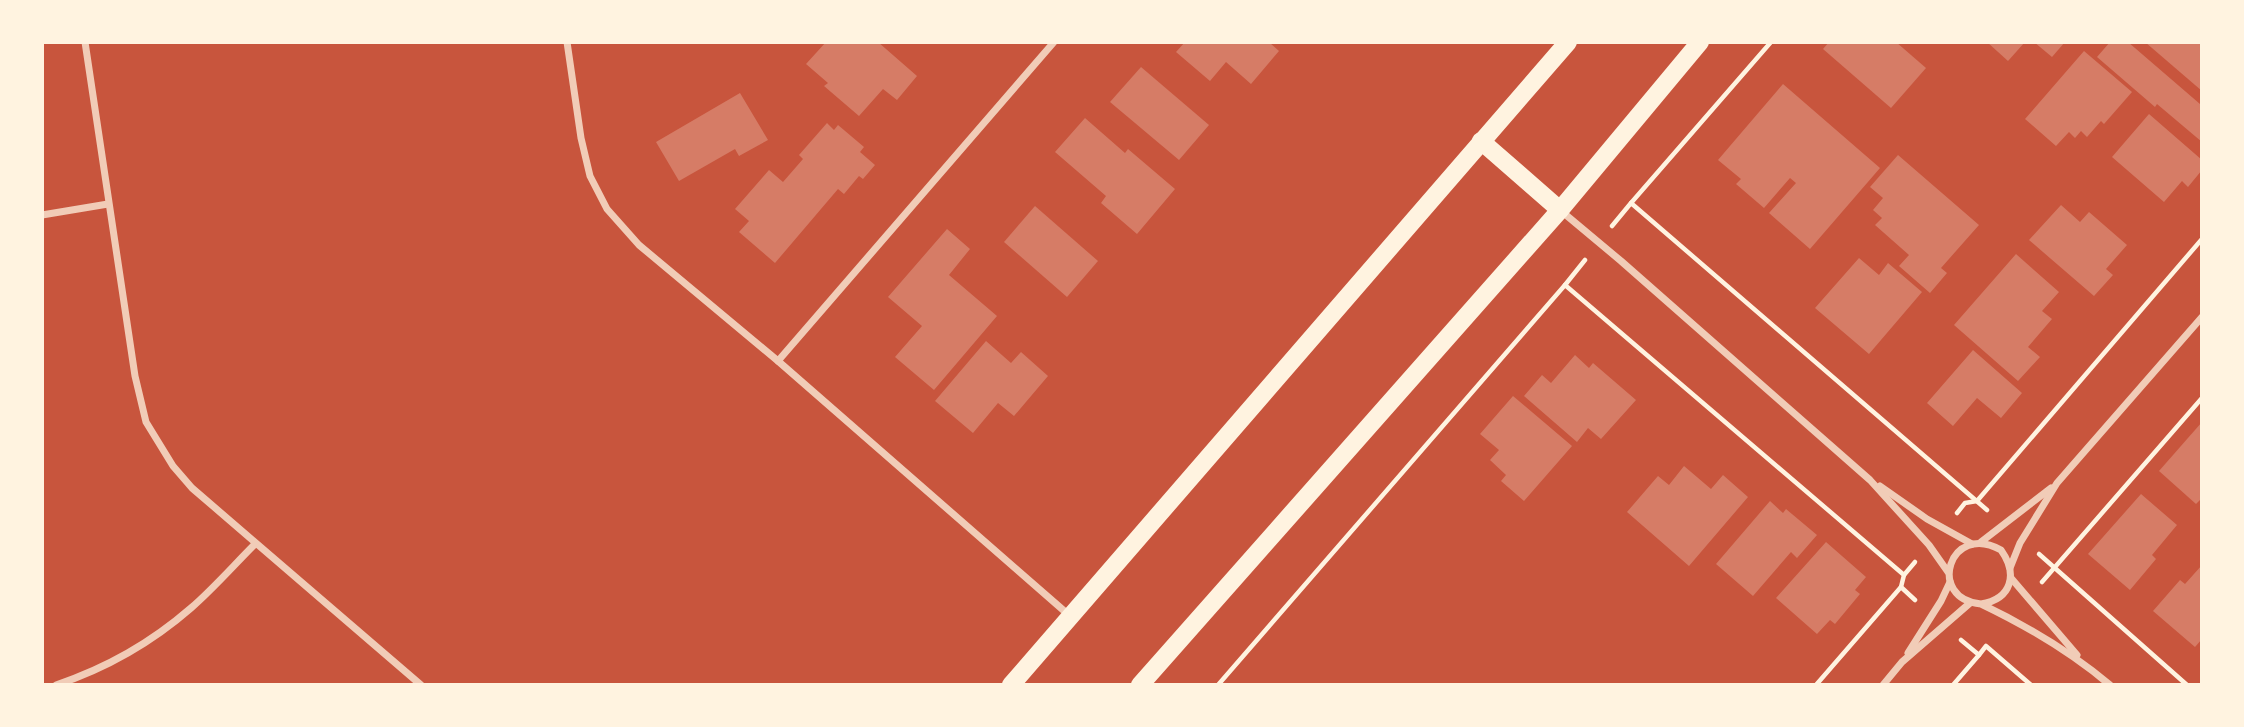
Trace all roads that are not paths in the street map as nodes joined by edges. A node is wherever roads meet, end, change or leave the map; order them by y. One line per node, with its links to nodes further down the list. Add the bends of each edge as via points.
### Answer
1 (85, 42): 7 (street)
2 (567, 42): 11 (street, via 590,176 607,209 639,245)
3 (1054, 42): 11 (street)
4 (1567, 42): 6 (main road)
5 (1700, 42): 8 (main road)
6 (1481, 141): 8 (main road); 23 (main road)
7 (108, 204): 9 (street); 15 (street, via 146,422 192,488)
8 (1560, 209): 12 (street); 29 (main road)
9 (42, 215)
10 (2202, 317): 13 (street)
11 (778, 361): 23 (street)
12 (1870, 480): 16 (street); 18 (street)
13 (2057, 483): 14 (street); 17 (street, via 2022,539)
14 (1981, 542): 16 (street); 17 (street, via 2000,550)
15 (255, 544): 26 (street, via 190,609 143,643 81,677); 27 (street)
16 (1972, 544): 18 (street, via 1956,554)
17 (2010, 568): 19 (street)
18 (1948, 572): 20 (street)
19 (2011, 578): 22 (street, via 2000,597); 25 (street)
20 (1950, 582): 21 (street); 24 (street)
21 (1970, 603): 22 (street); 24 (street)
22 (1981, 604): 25 (street)
23 (1071, 617): 28 (main road)
24 (1902, 662): 30 (street)
25 (2084, 663): 31 (street)
26 (56, 685)
27 (421, 685)
28 (1011, 685)
29 (1140, 685)
30 (1883, 685)
31 (2110, 685)

